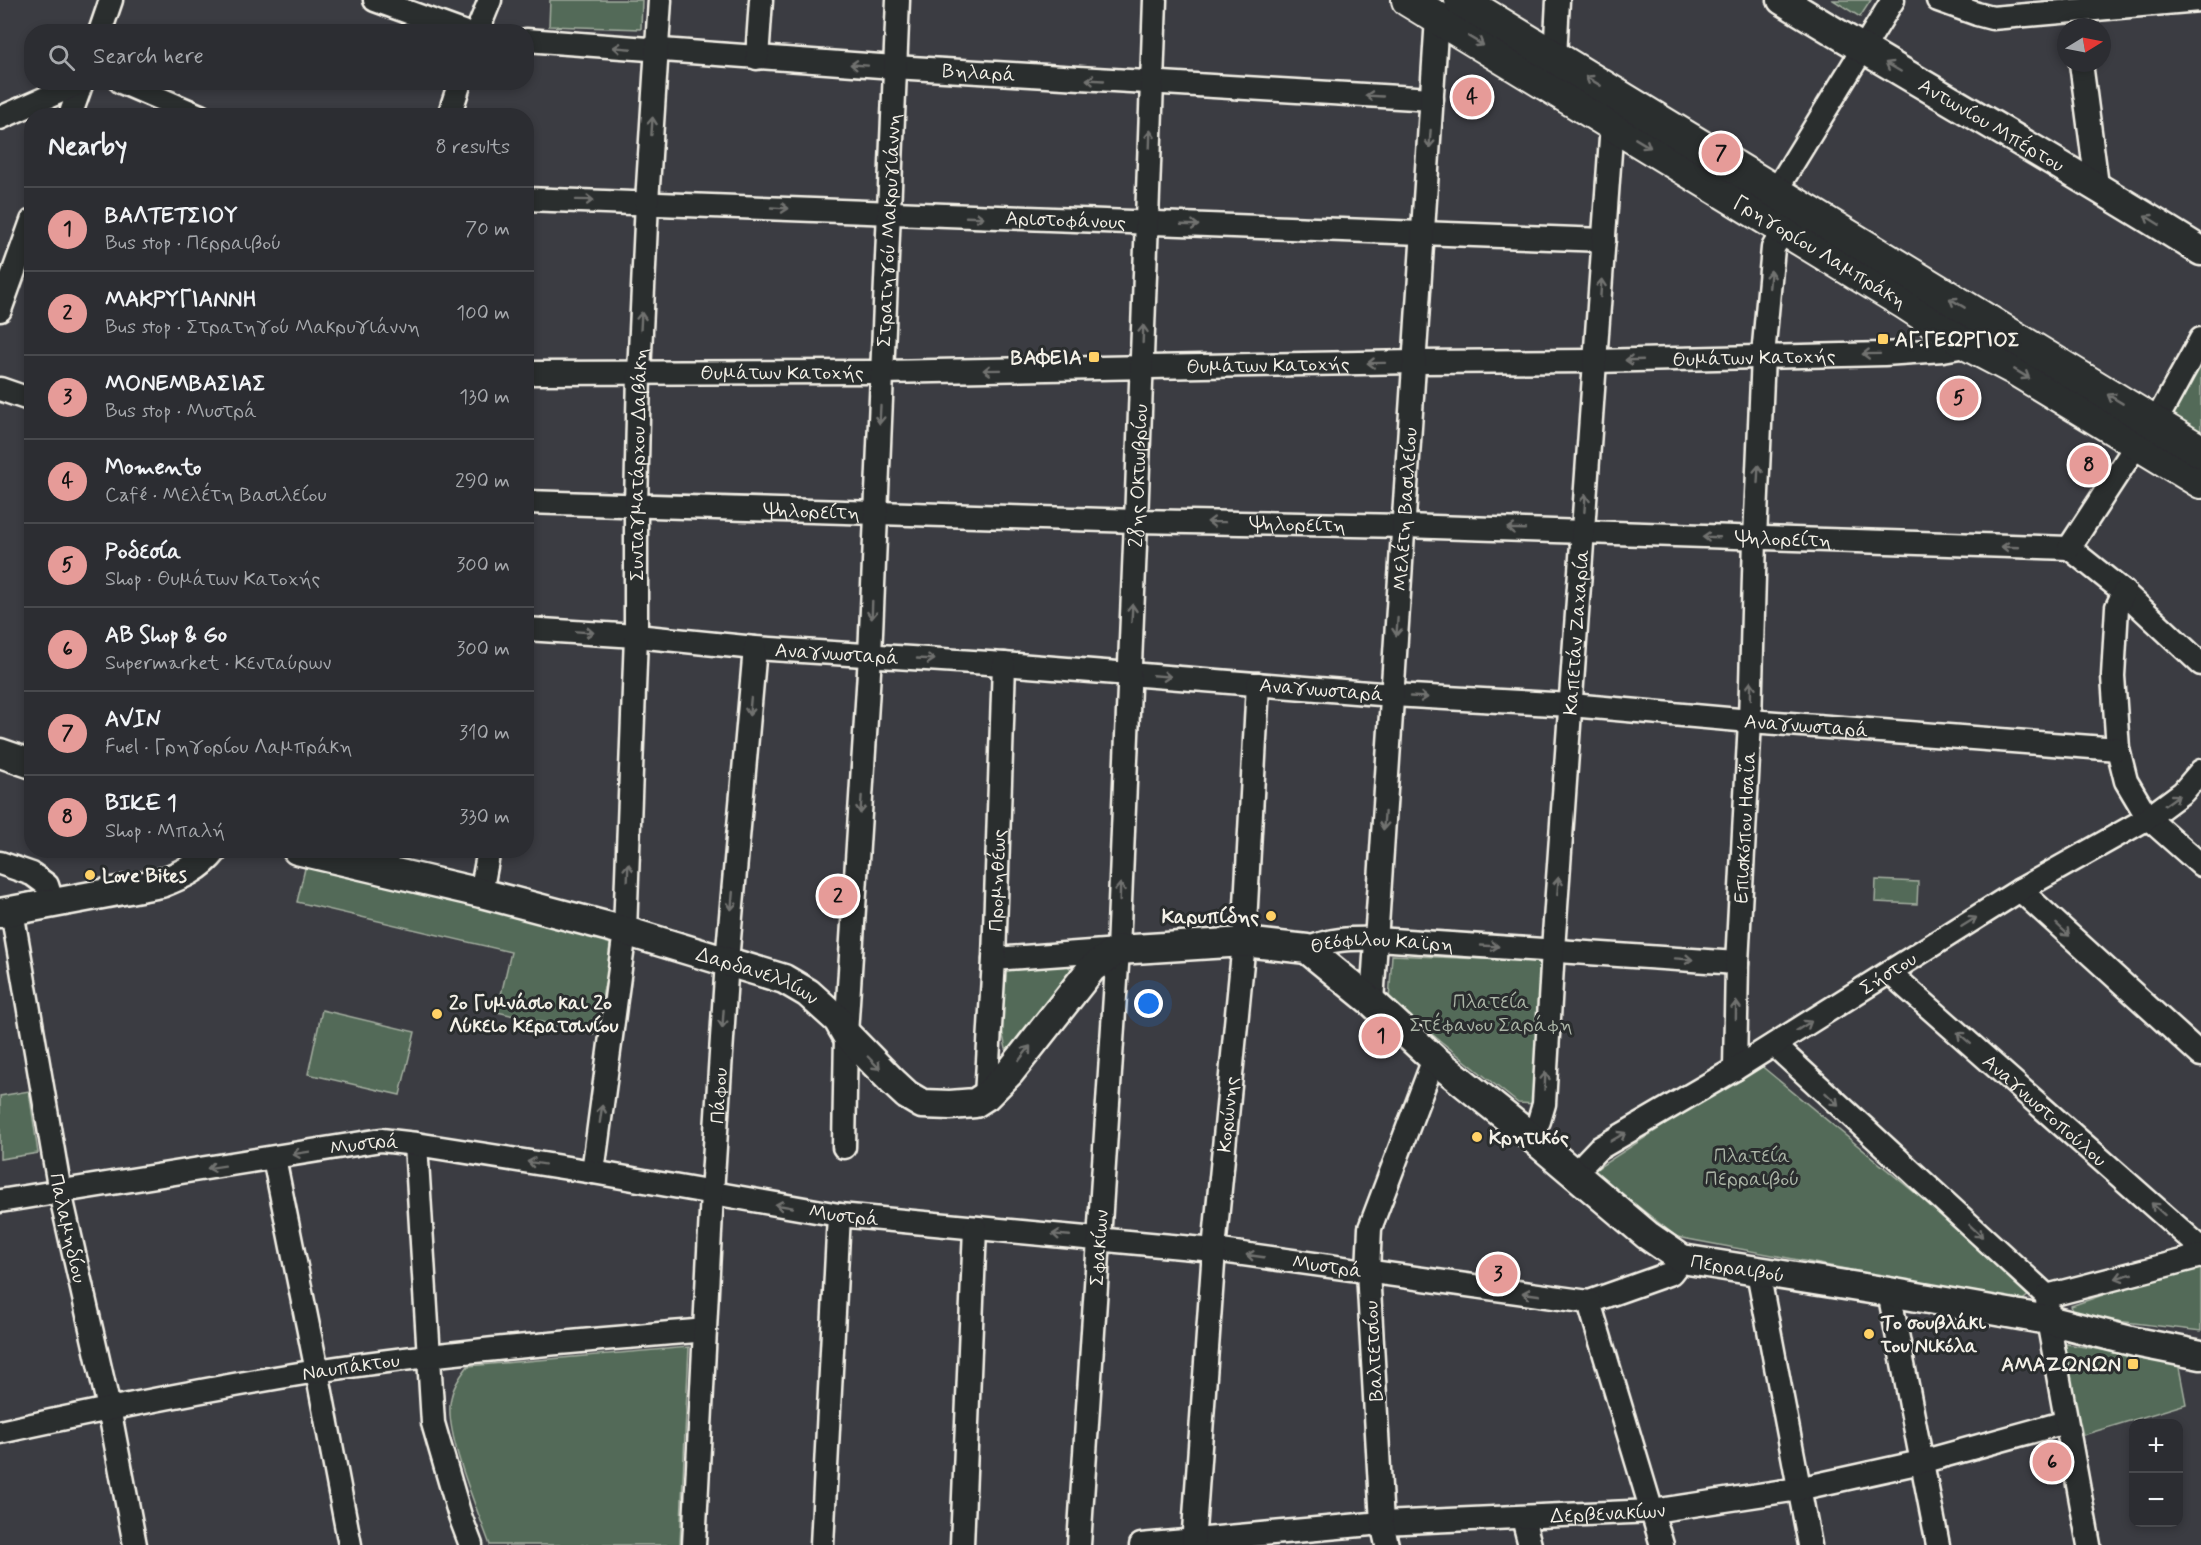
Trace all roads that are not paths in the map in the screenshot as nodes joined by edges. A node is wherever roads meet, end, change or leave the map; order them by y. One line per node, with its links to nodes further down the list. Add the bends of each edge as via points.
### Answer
1 (111, 0): 16 (street)
2 (375, 0): 17 (street)
3 (490, 0): 18 (street)
4 (660, 0): 21 (street, Συνταγματάρχου Δαβάκη)
5 (760, 0): 22 (street)
6 (898, 0): 24 (street, Στρατηγού Μακρυγιάννη)
7 (1155, 0): 26 (street, 28ης Οκτωβρίου)
8 (1408, 0): 14 (main road, Γρηγορίου Λαμπράκη)
9 (1558, 0): 23 (street)
10 (1782, 0): 20 (street, Αντωνίου Μπέρτου)
11 (1893, 0): 20 (street)
12 (1938, 0): 15 (street, via 1992,18)
13 (2199, 0): 15 (street)
14 (1449, 9): 23 (main road, Γρηγορίου Λαμπράκη); 31 (street, Μελέτη Βασιλείου); 36 (main road, Γρηγορίου Λαμπράκη, one-way to 36)
15 (2078, 13)
16 (103, 24)
17 (441, 24)
18 (480, 24)
19 (534, 41): 21 (street, Βηλαρά, one-way to 19)
20 (1864, 50): 37 (street, Αντωνίου Μπέρτου, one-way to 20); 38 (street)
21 (658, 51): 22 (street, Βηλαρά); 40 (street, Συνταγματάρχου Δαβάκη, one-way to 21)
22 (757, 58): 24 (street, Βηλαρά, one-way to 22)
23 (1555, 58): 38 (main road, Γρηγορίου Λαμπράκη, one-way to 23)
24 (894, 67): 26 (street, Βηλαρά, one-way to 24); 41 (street, Στρατηγού Μακρυγιάννη)
25 (2082, 72): 37 (street)
26 (1152, 83): 31 (street, Βηλαρά, one-way to 26); 42 (street, 28ης Οκτωβρίου, one-way to 26)
27 (66, 90): 35 (street)
28 (79, 90): 32 (street)
29 (140, 90): 33 (street)
30 (457, 90): 34 (street)
31 (1432, 99): 44 (street, Μελέτη Βασιλείου, one-way to 44)
32 (73, 108)
33 (181, 108)
34 (452, 108)
35 (0, 118)
36 (1612, 124): 43 (main road, Γρηγορίου Λαμπράκη, one-way to 43); 46 (street, Καπετάν Ζαχαρία)
37 (2097, 185): 47 (street, Αντωνίου Μπέρτου, one-way to 37)
38 (1775, 192): 50 (main road, Γρηγορίου Λαμπράκη, one-way to 38)
39 (534, 199): 40 (street, Αριστοφάνους, one-way to 40)
40 (647, 202): 41 (street, Αριστοφάνους, one-way to 41); 59 (street, Συνταγματάρχου Δαβάκη, one-way to 40)
41 (890, 214): 42 (street, Αριστοφάνους, one-way to 42); 57 (street, Στρατηγού Μακρυγιάννη)
42 (1146, 223): 44 (street, Αριστοφάνους, one-way to 44); 56 (street, 28ης Οκτωβρίου, one-way to 42)
43 (1784, 229): 52 (main road, Γρηγορίου Λαμπράκη); 53 (street, Επισκόπου Ησαΐα, one-way to 43, via 1773,248)
44 (1423, 234): 46 (street, Αριστοφάνους); 55 (street, Μελέτη Βασιλείου)
45 (24, 240): 48 (street)
46 (1604, 240): 54 (street, Καπετάν Ζαχαρία, one-way to 46)
47 (2201, 251)
48 (4, 289): 49 (street)
49 (0, 310)
50 (2007, 333): 52 (street, Θυμάτων Κατοχής); 62 (main road, Γρηγορίου Λαμπράκη, one-way to 50)
51 (2201, 339): 62 (street)
52 (1971, 346): 53 (street, Θυμάτων Κατοχής, one-way to 53, via 1884,354); 62 (main road, Γρηγορίου Λαμπράκη, one-way to 62)
53 (1763, 356): 54 (street, Θυμάτων Κατοχής, one-way to 54); 71 (street, Επισκόπου Ησαΐα, one-way to 53)
54 (1596, 361): 55 (street, Θυμάτων Κατοχής); 70 (street, Καπετάν Ζαχαρία, one-way to 54)
55 (1415, 362): 56 (street, Θυμάτων Κατοχής, one-way to 56); 69 (street, Μελέτη Βασιλείου)
56 (1141, 367): 57 (street, Θυμάτων Κατοχής, one-way to 57); 68 (street, 28ης Οκτωβρίου)
57 (883, 372): 59 (street, Θυμάτων Κατοχής); 67 (street, Στρατηγού Μακρυγιάννη, one-way to 67)
58 (534, 374): 59 (street, Θυμάτων Κατοχής)
59 (639, 374): 66 (street, Συνταγματάρχου Δαβάκη)
60 (0, 389): 61 (street)
61 (24, 397)
62 (2146, 433): 63 (main road, Γρηγορίου Λαμπράκη); 64 (main road, Γρηγορίου Λαμπράκη); 72 (street)
63 (2201, 451)
64 (2201, 482)
65 (534, 502): 66 (street, Ψηλορείτη)
66 (636, 506): 67 (street, Ψηλορείτη); 75 (street, Συνταγματάρχου Δαβάκη)
67 (875, 512): 68 (street, Ψηλορείτη); 77 (street, Στρατηγού Μακρυγιάννη, one-way to 77)
68 (1136, 521): 69 (street, Ψηλορείτη, one-way to 68); 80 (street, 28ης Οκτωβρίου, one-way to 68)
69 (1404, 526): 70 (street, Ψηλορείτη, one-way to 69); 82 (street, Μελέτη Βασιλείου, one-way to 82)
70 (1583, 531): 71 (street, Ψηλορείτη, one-way to 70); 83 (street, Καπετάν Ζαχαρία)
71 (1755, 539): 72 (street, Ψηλορείτη, one-way to 71); 84 (street, Επισκόπου Ησαΐα, one-way to 71)
72 (2069, 548): 73 (street)
73 (2124, 592): 79 (street); 85 (street, via 2116,608 2113,676)
74 (534, 632): 75 (street, Αναγνωσταρά, one-way to 75)
75 (636, 636): 76 (street, Αναγνωσταρά); 100 (street, Συνταγματάρχου Δαβάκη, one-way to 75)
76 (755, 648): 77 (street, Αναγνωσταρά); 107 (street, Πάφου, one-way to 107)
77 (870, 656): 78 (street, Αναγνωσταρά, one-way to 78); 111 (street, Στρατηγού Μακρυγιάννη, one-way to 111)
78 (1004, 664): 80 (street, Αναγνωσταρά); 106 (street, Προμηθέως)
79 (2201, 664)
80 (1129, 673): 81 (street, Αναγνωσταρά, one-way to 81); 104 (street, 28ης Οκτωβρίου, one-way to 80)
81 (1258, 684): 82 (street, Αναγνωσταρά); 102 (street, Κορώνης)
82 (1393, 695): 83 (street, Αναγνωσταρά, one-way to 83); 101 (street, Μελέτη Βασιλείου, one-way to 101)
83 (1571, 705): 84 (street, Αναγνωσταρά); 105 (street, Καπετάν Ζαχαρία, one-way to 83)
84 (1750, 722): 85 (street, Αναγνωσταρά); 108 (street, Επισκόπου Ησαΐα)
85 (2118, 749): 89 (street, via 2127,781)
86 (0, 753): 87 (street)
87 (24, 761)
88 (2201, 771): 89 (street, Σήστου, one-way to 88, via 2183,792)
89 (2148, 818): 95 (street); 96 (street, Σήστου)
90 (205, 858): 98 (street, via 184,874 161,883)
91 (360, 858): 93 (street, Δαρδανελλίων)
92 (488, 858): 97 (street)
93 (384, 861): 97 (street, Δαρδανελλίων)
94 (0, 863): 98 (street, via 32,874 47,885)
95 (2201, 865)
96 (2020, 890): 109 (street, Σήστου, one-way to 96); 113 (street, one-way to 113)
97 (481, 893): 100 (street, Δαρδανελλίων)
98 (53, 904): 99 (street)
99 (6, 912): 123 (street, Παλαμηδίου)
100 (625, 931): 107 (street, Δαρδανελλίων); 121 (street, Συνταγματάρχου Δαβάκη, one-way to 100)
101 (1377, 939): 103 (street, Θεόφιλου Καϊρη, via 1344,938); 105 (street, Θεόφιλου Καϊρη, one-way to 105); 110 (street, Μελέτη Βασιλείου)
102 (1244, 942): 103 (street, Θεόφιλου Καϊρη); 104 (street, Θεόφιλου Καϊρη); 130 (street, Κορώνης)
103 (1307, 949): 110 (street, Περραιβού)
104 (1118, 950): 106 (street, Θεόφιλου Καϊρη); 116 (street, Δαρδανελλίων, one-way to 104, via 1010,1072 1092,968); 128 (street, Σφακίων)
105 (1553, 950): 108 (street, Θεόφιλου Καϊρη, one-way to 108); 117 (street, Καπετάν Ζαχαρία, one-way to 105, via 1544,1104)
106 (994, 959): 116 (street, Προμηθέως)
107 (727, 961): 111 (street, Δαρδανελλίων, via 784,979 808,993 838,1020); 124 (street, Πάφου, one-way to 124)
108 (1737, 963): 115 (street, Επισκόπου Ησαΐα, one-way to 108)
109 (1890, 973): 112 (street, Σήστου, one-way to 109); 129 (street, Αναγνωστοπούλου, one-way to 109)
110 (1372, 1002): 114 (street, Περραιβού)
111 (846, 1034): 116 (street, Δαρδανελλίων, one-way to 116, via 891,1081 922,1104 975,1103); 119 (street, Στρατηγού Μακρυγιάννη)
112 (1774, 1045): 115 (street, Σήστου); 137 (street, one-way to 137)
113 (2201, 1055)
114 (1434, 1059): 117 (street, Περραιβού); 133 (street, Βαλτετσίου, via 1370,1228)
115 (1735, 1069): 122 (street, Σήστου, one-way to 115, via 1598,1149)
116 (986, 1096)
117 (1530, 1136): 122 (street, Περραιβού)
118 (416, 1144): 120 (street, Μυστρά, one-way to 120, via 381,1140); 121 (street, Μυστρά, one-way to 118); 140 (street)
119 (844, 1148)
120 (274, 1158): 123 (street, Μυστρά, one-way to 123); 141 (street)
121 (594, 1172): 124 (street, Μυστρά)
122 (1574, 1174): 132 (street, Περραιβού)
123 (60, 1192): 125 (street, Μυστρά); 142 (street, Παλαμηδίου)
124 (711, 1193): 126 (street, Μυστρά, one-way to 124); 138 (street, Πάφου)
125 (0, 1202)
126 (839, 1215): 127 (street, Μυστρά); 155 (street)
127 (975, 1228): 128 (street, Μυστρά, one-way to 127); 156 (street)
128 (1099, 1238): 130 (street, Μυστρά); 157 (street, Σφακίων)
129 (2201, 1248)
130 (1214, 1251): 133 (street, Μυστρά, one-way to 130); 150 (street, Κορώνης)
131 (2201, 1256): 137 (street, one-way to 137)
132 (1682, 1259): 134 (street, Περραιβού); 136 (street, Μυστρά, via 1671,1273)
133 (1368, 1271): 136 (street, Μυστρά, one-way to 133); 149 (street, Βαλτετσίου)
134 (1758, 1272): 135 (street, Περραιβού); 146 (street)
135 (1889, 1292): 137 (street, Περραιβού); 145 (street)
136 (1589, 1302): 147 (street)
137 (2048, 1308): 139 (street, Περραιβού, via 2135,1342); 143 (street)
138 (705, 1329): 140 (street, Ναυπάκτου); 154 (street, Πάφου)
139 (2201, 1355)
140 (427, 1356): 141 (street, Ναυπάκτου); 153 (street, via 433,1423)
141 (317, 1371): 142 (street, Ναυπάκτου); 152 (street)
142 (108, 1408): 144 (street, Ναυπάκτου); 151 (street, Παλαμηδίου)
143 (2066, 1422): 145 (street, Δερβενακίων); 163 (street)
144 (0, 1432)
145 (1921, 1462): 146 (street, Δερβενακίων); 162 (street)
146 (1798, 1489): 147 (street, Δερβενακίων); 161 (street)
147 (1653, 1511): 148 (street, Δερβενακίων); 160 (street)
148 (1523, 1518): 149 (street, Δερβενακίων); 159 (street)
149 (1384, 1534): 150 (street, Δερβενακίων)
150 (1193, 1542): 158 (street, Δερβενακίων)
151 (135, 1545)
152 (350, 1545)
153 (471, 1545)
154 (694, 1545)
155 (822, 1545)
156 (962, 1545)
157 (1079, 1545)
158 (1141, 1545)
159 (1530, 1545)
160 (1662, 1545)
161 (1810, 1545)
162 (1938, 1545)
163 (2089, 1545)

